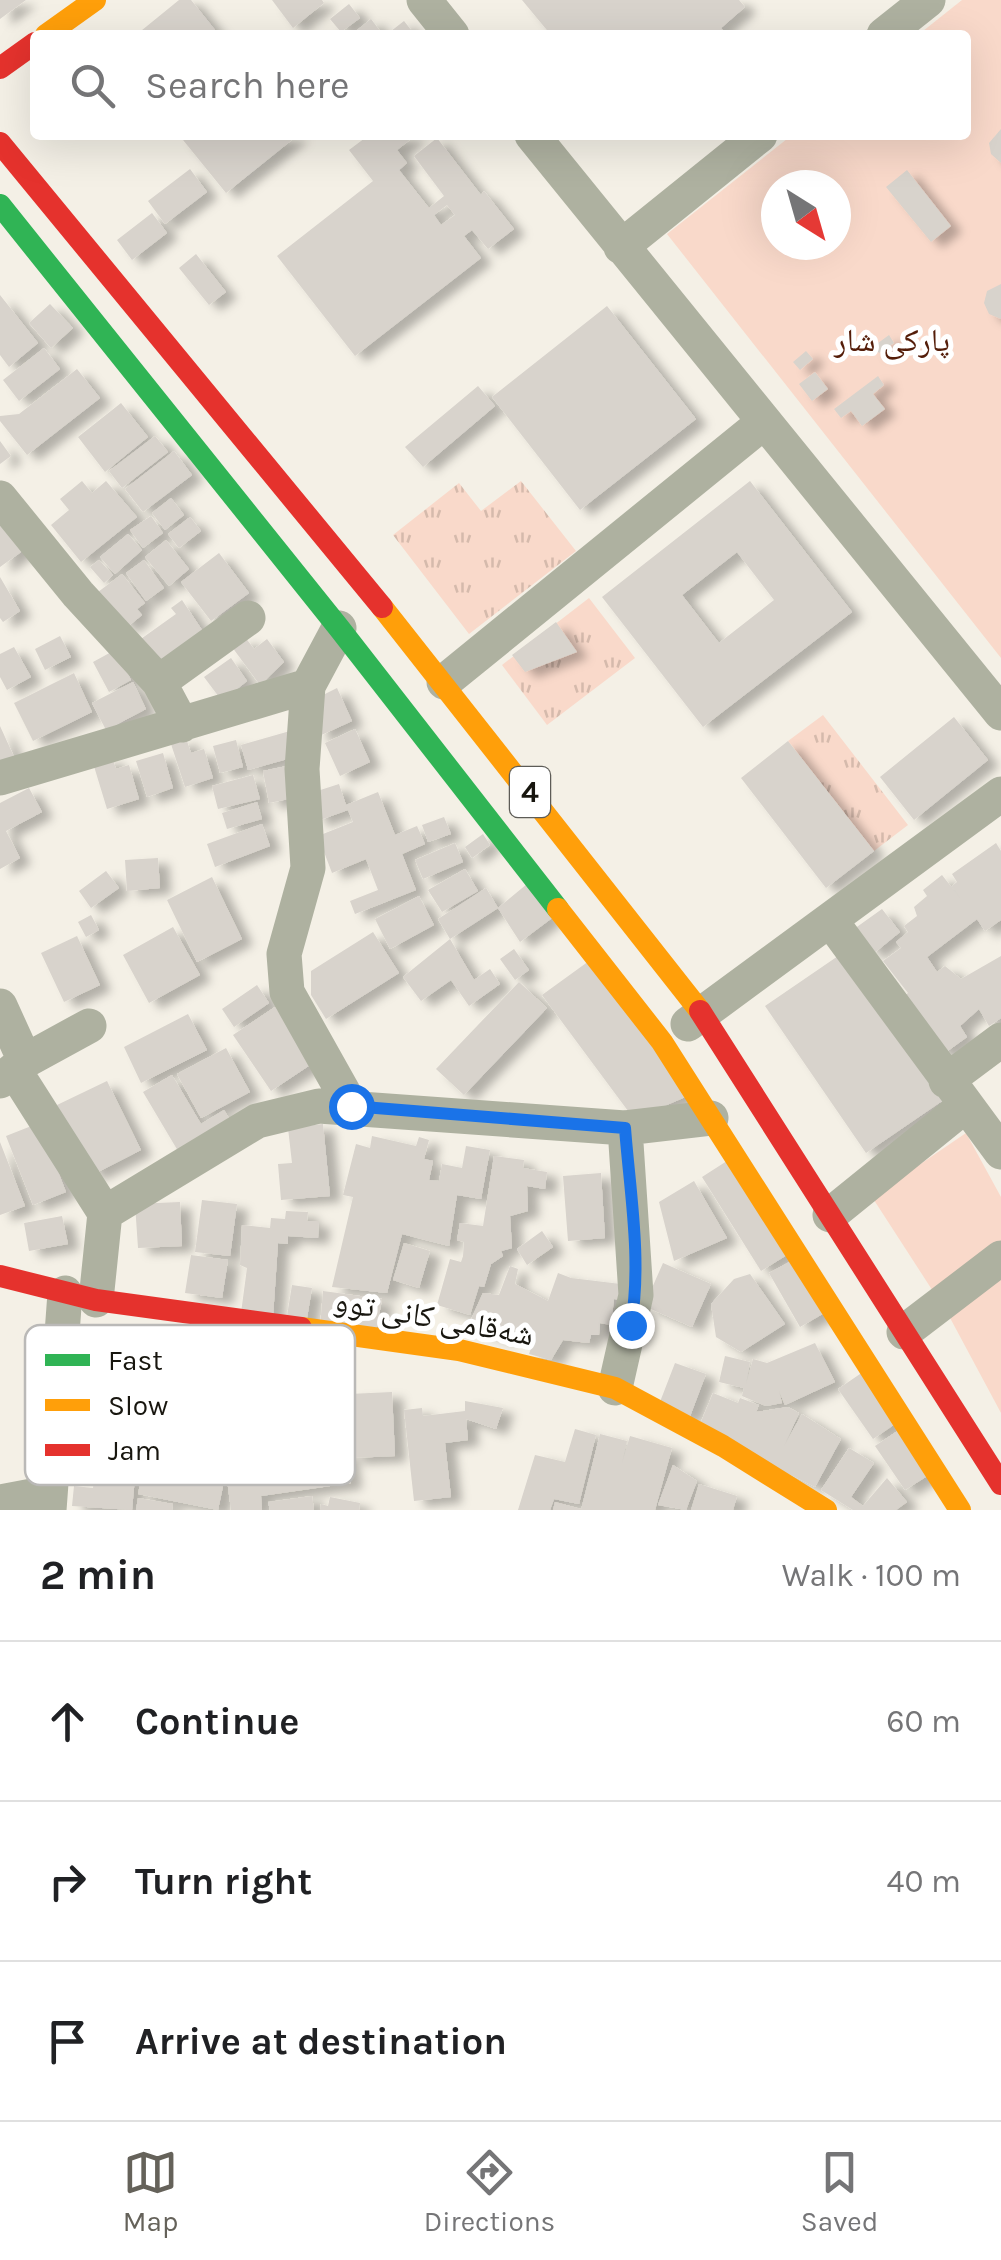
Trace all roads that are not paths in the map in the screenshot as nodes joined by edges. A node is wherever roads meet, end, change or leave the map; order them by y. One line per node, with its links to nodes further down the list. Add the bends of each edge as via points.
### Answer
1 (95, 0): 4 (main road)
2 (424, 0): 5 (street)
3 (928, 0): 6 (street)
4 (53, 30)
5 (448, 30)
6 (890, 30)
7 (30, 47): 8 (main road)
8 (0, 68)
9 (536, 140): 13 (street)
10 (754, 140): 13 (street)
11 (0, 143): 19 (main road, 4)
12 (0, 205): 17 (main road, 4)
13 (621, 247): 14 (street)
14 (764, 422): 19 (street); 21 (street)
15 (0, 498): 18 (street)
16 (248, 618): 18 (street)
17 (338, 628): 20 (street); 30 (main road, 4)
18 (159, 682): 22 (street)
19 (444, 682): 27 (main road, 4)
20 (308, 686): 22 (street); 33 (street, via 302,769 308,868 284,954 287,992)
21 (1001, 713)
22 (182, 725): 23 (street)
23 (0, 778)
24 (1001, 794): 25 (street)
25 (831, 921): 27 (street); 32 (street)
26 (0, 1006): 31 (street)
27 (702, 1014): 30 (street); 38 (main road, 4)
28 (89, 1026): 31 (street)
29 (1001, 1040): 32 (street)
30 (662, 1042): 34 (main road, 4)
31 (13, 1071): 37 (street)
32 (956, 1093): 36 (street); 38 (street)
33 (351, 1106): 35 (street); 37 (street, via 319,1106 258,1121)
34 (710, 1118): 35 (street); 49 (main road, 4)
35 (625, 1128): 46 (street, via 636,1296)
36 (1001, 1152)
37 (105, 1214): 41 (street)
38 (830, 1215): 44 (main road, 4)
39 (1001, 1258): 44 (street)
40 (0, 1276): 41 (main road, شەقامی کانی توو)
41 (81, 1297): 42 (street); 43 (main road, شەقامی کانی توو)
42 (77, 1325)
43 (280, 1325)
44 (904, 1332): 47 (main road, 4)
45 (355, 1336): 46 (main road, شەقامی کانی توو, via 458,1350)
46 (615, 1388): 51 (main road, شەقامی کانی توو)
47 (1001, 1484)
48 (49, 1501): 50 (street)
49 (954, 1501): 52 (main road)
50 (0, 1502)
51 (826, 1510)
52 (930, 1510)

